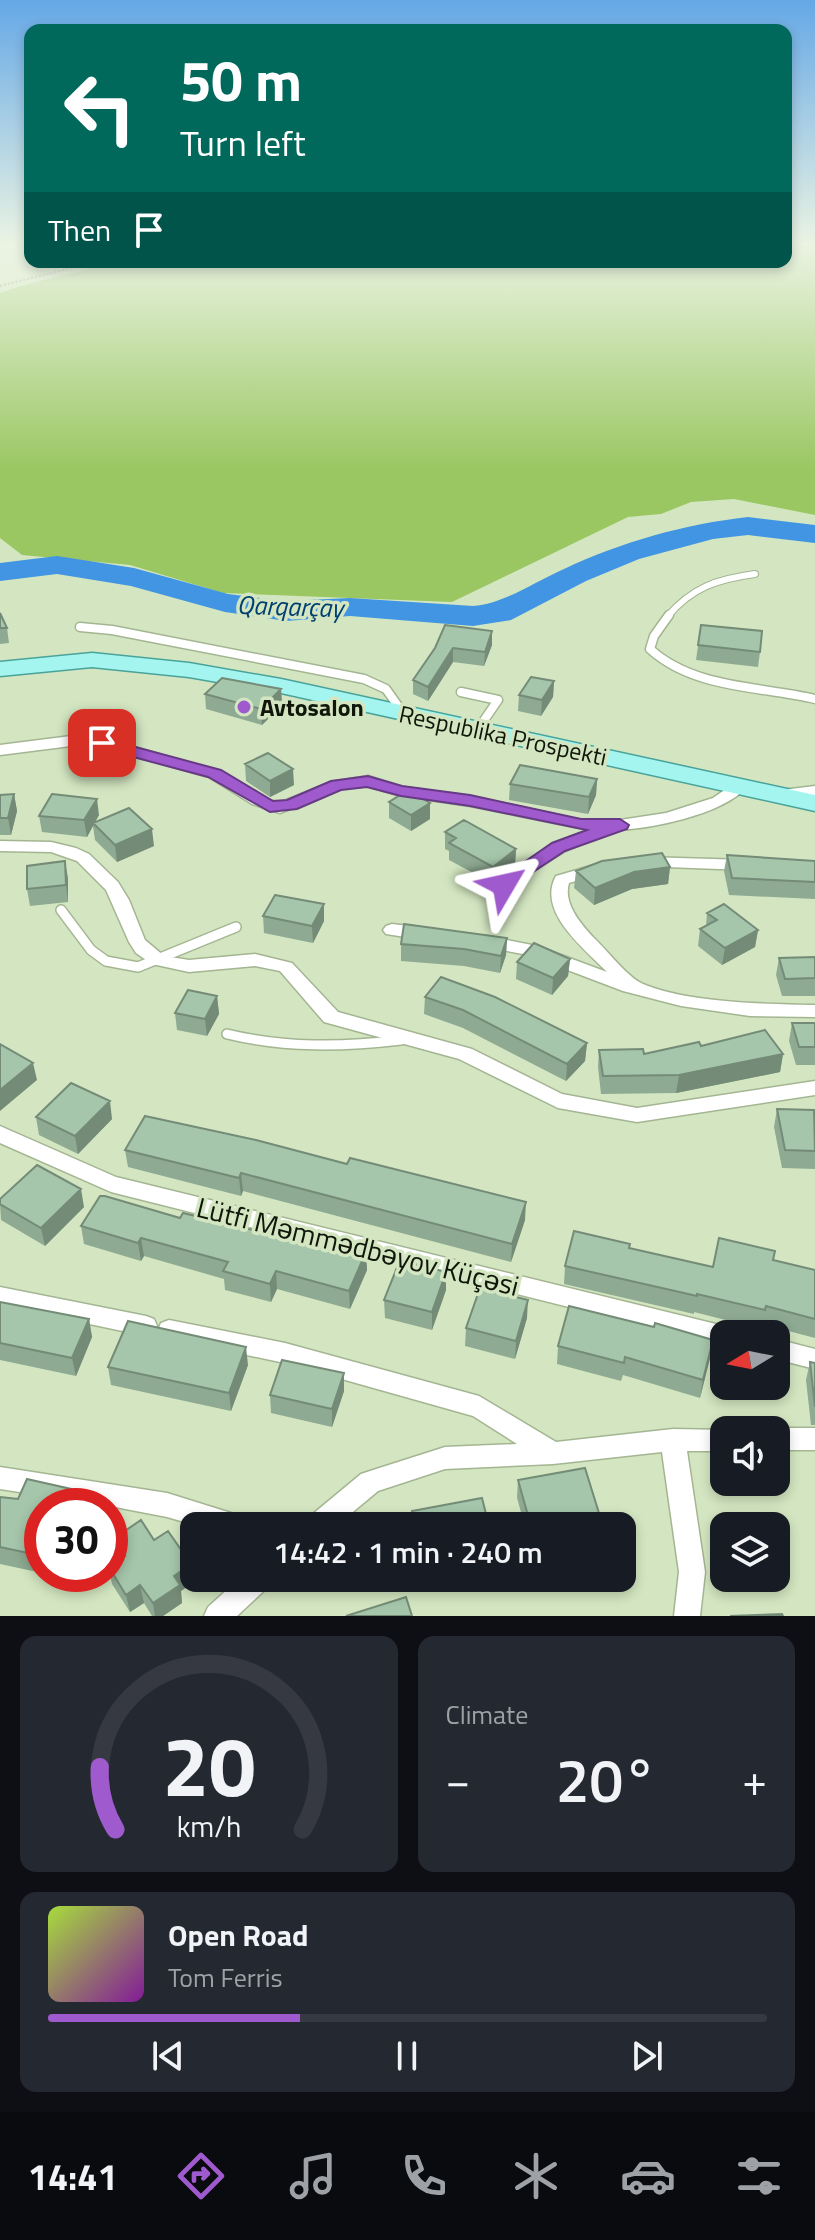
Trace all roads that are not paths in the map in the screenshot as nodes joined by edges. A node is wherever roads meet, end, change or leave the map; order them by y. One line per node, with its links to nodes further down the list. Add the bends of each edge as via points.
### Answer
1 (755, 574): 5 (lane, via 717,579 689,592 650,649 659,660 717,681)
2 (80, 627): 6 (lane, via 344,673 394,694)
3 (0, 669): 6 (main road, Respublika Prospekti, via 92,660 129,662 281,686)
4 (461, 692): 7 (lane, via 498,700)
5 (815, 699)
6 (404, 714): 7 (main road, Respublika Prospekti)
7 (477, 730): 9 (main road, Respublika Prospekti)
8 (0, 750): 13 (street, via 71,741 102,743 214,774 280,808 337,785 368,781 581,825)
9 (739, 787): 11 (main road, Respublika Prospekti); 13 (street, via 696,810)
10 (815, 791): 11 (street)
11 (780, 796): 12 (main road, Respublika Prospekti)
12 (815, 803)
13 (620, 825): 16 (street, via 559,847)
14 (0, 846): 22 (street, via 80,855 108,880 132,934)
15 (766, 866): 23 (street, via 660,860 562,880 558,892 564,911)
16 (504, 885)
17 (61, 910): 22 (lane, via 106,961 138,967)
18 (236, 927): 22 (lane)
19 (392, 930): 20 (street)
20 (437, 936)
21 (466, 939): 23 (street, via 531,950)
22 (158, 960): 26 (street, via 264,960 290,968 331,1017)
23 (634, 988): 24 (street, via 750,1010)
24 (815, 1011)
25 (227, 1034): 26 (lane, via 316,1049)
26 (413, 1038): 27 (street, via 465,1054 558,1101 637,1115)
27 (815, 1088)
28 (0, 1134): 30 (street, Lütfi Məmmədbəyov Küçəsi, via 111,1184)
29 (0, 1296): 37 (street, via 285,1353 479,1407)
30 (710, 1333)
31 (790, 1353): 32 (street)
32 (815, 1359)
33 (790, 1439): 34 (street)
34 (815, 1439)
35 (673, 1440): 36 (street); 37 (street); 43 (street, via 692,1572)
36 (710, 1440)
37 (553, 1453): 40 (street, via 445,1458 370,1482)
38 (0, 1478): 39 (street)
39 (191, 1512)
40 (334, 1512)
41 (244, 1592): 42 (street)
42 (217, 1616)
43 (687, 1616)

